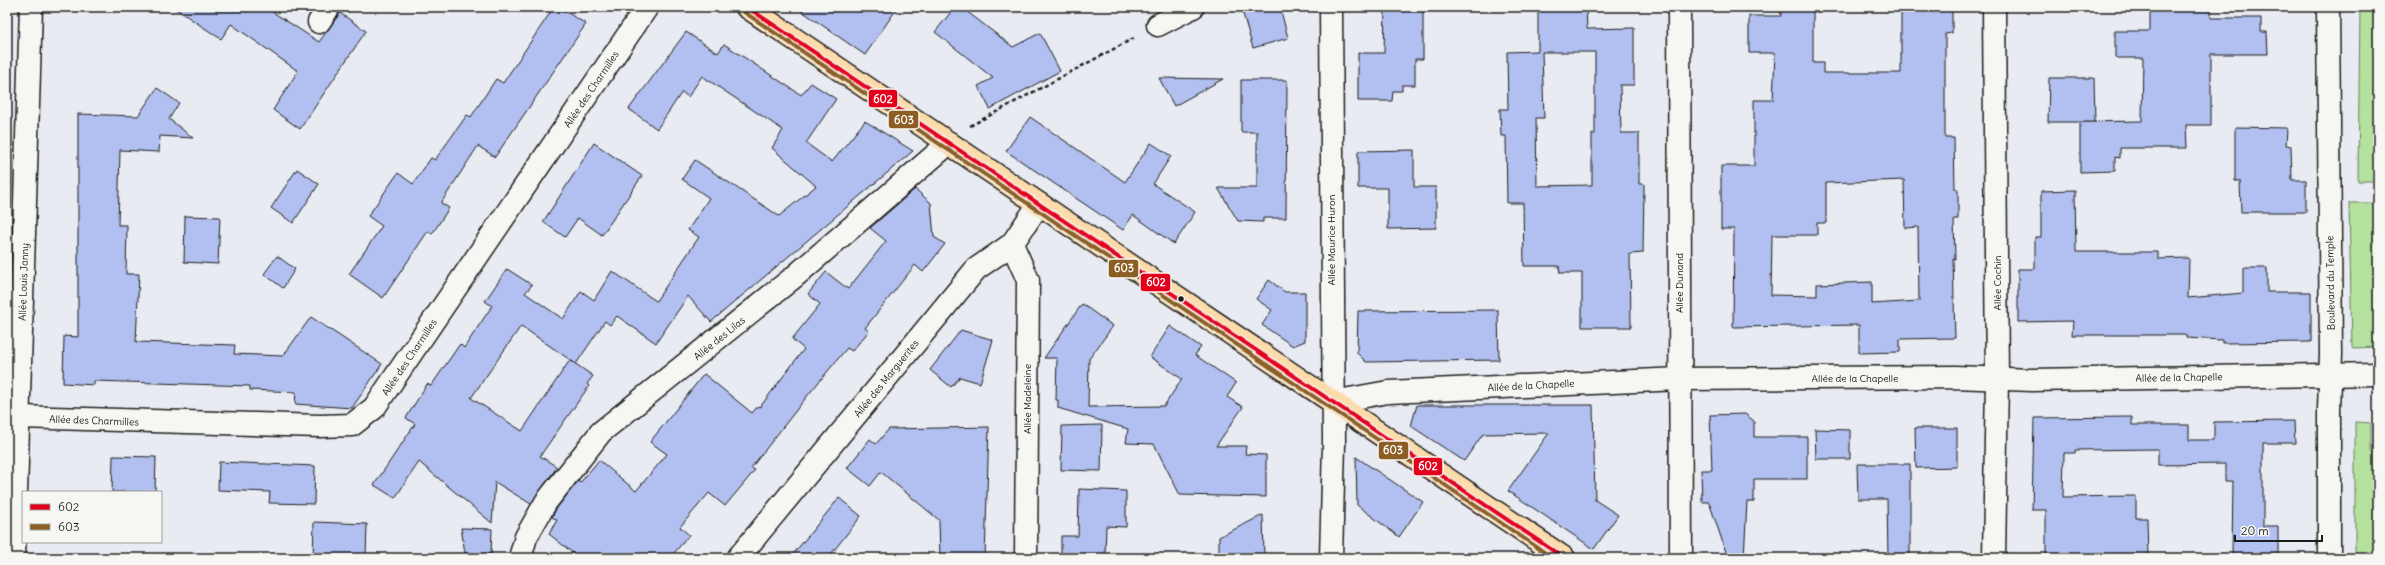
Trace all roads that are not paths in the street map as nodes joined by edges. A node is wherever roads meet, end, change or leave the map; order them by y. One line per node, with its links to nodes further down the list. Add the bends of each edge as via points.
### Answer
1 (31, 7): 18 (street, Allée Louis Janny)
2 (647, 7): 18 (street, Allée des Charmilles, via 374,408 352,424 320,426)
3 (747, 7): 10 (main road)
4 (1193, 7): 9 (street)
5 (1331, 7): 17 (street, Allée Maurice Huron)
6 (1679, 7): 15 (street, Allée Dunand)
7 (1994, 7): 16 (street, Allée Cochin)
8 (2328, 7): 14 (street, Boulevard du Temple)
9 (1158, 25)
10 (949, 143): 11 (main road); 20 (street, Allée des Lilas, via 794,277 601,432 546,502 526,537)
11 (1039, 204): 12 (street, Allée des Marguerites); 17 (main road)
12 (1012, 244): 21 (street, Allée des Marguerites, via 976,269); 22 (street, Allée Madeleine, via 1028,280)
13 (2378, 374): 14 (street, Allée de la Chapelle)
14 (2331, 375): 16 (street, Allée de la Chapelle); 27 (street, Boulevard du Temple, via 2328,409)
15 (1680, 378): 16 (street, Allée de la Chapelle); 17 (street, Allée de la Chapelle, via 1388,392); 25 (street, Allée Dunand)
16 (1997, 379): 26 (street, Allée Cochin)
17 (1333, 402): 23 (street, Allée Maurice Huron); 24 (main road)
18 (19, 417): 19 (street, Allée Louis Janny)
19 (14, 558)
20 (520, 558)
21 (738, 558)
22 (1026, 558)
23 (1331, 558)
24 (1564, 558)
25 (1680, 558)
26 (1994, 558)
27 (2329, 558)

